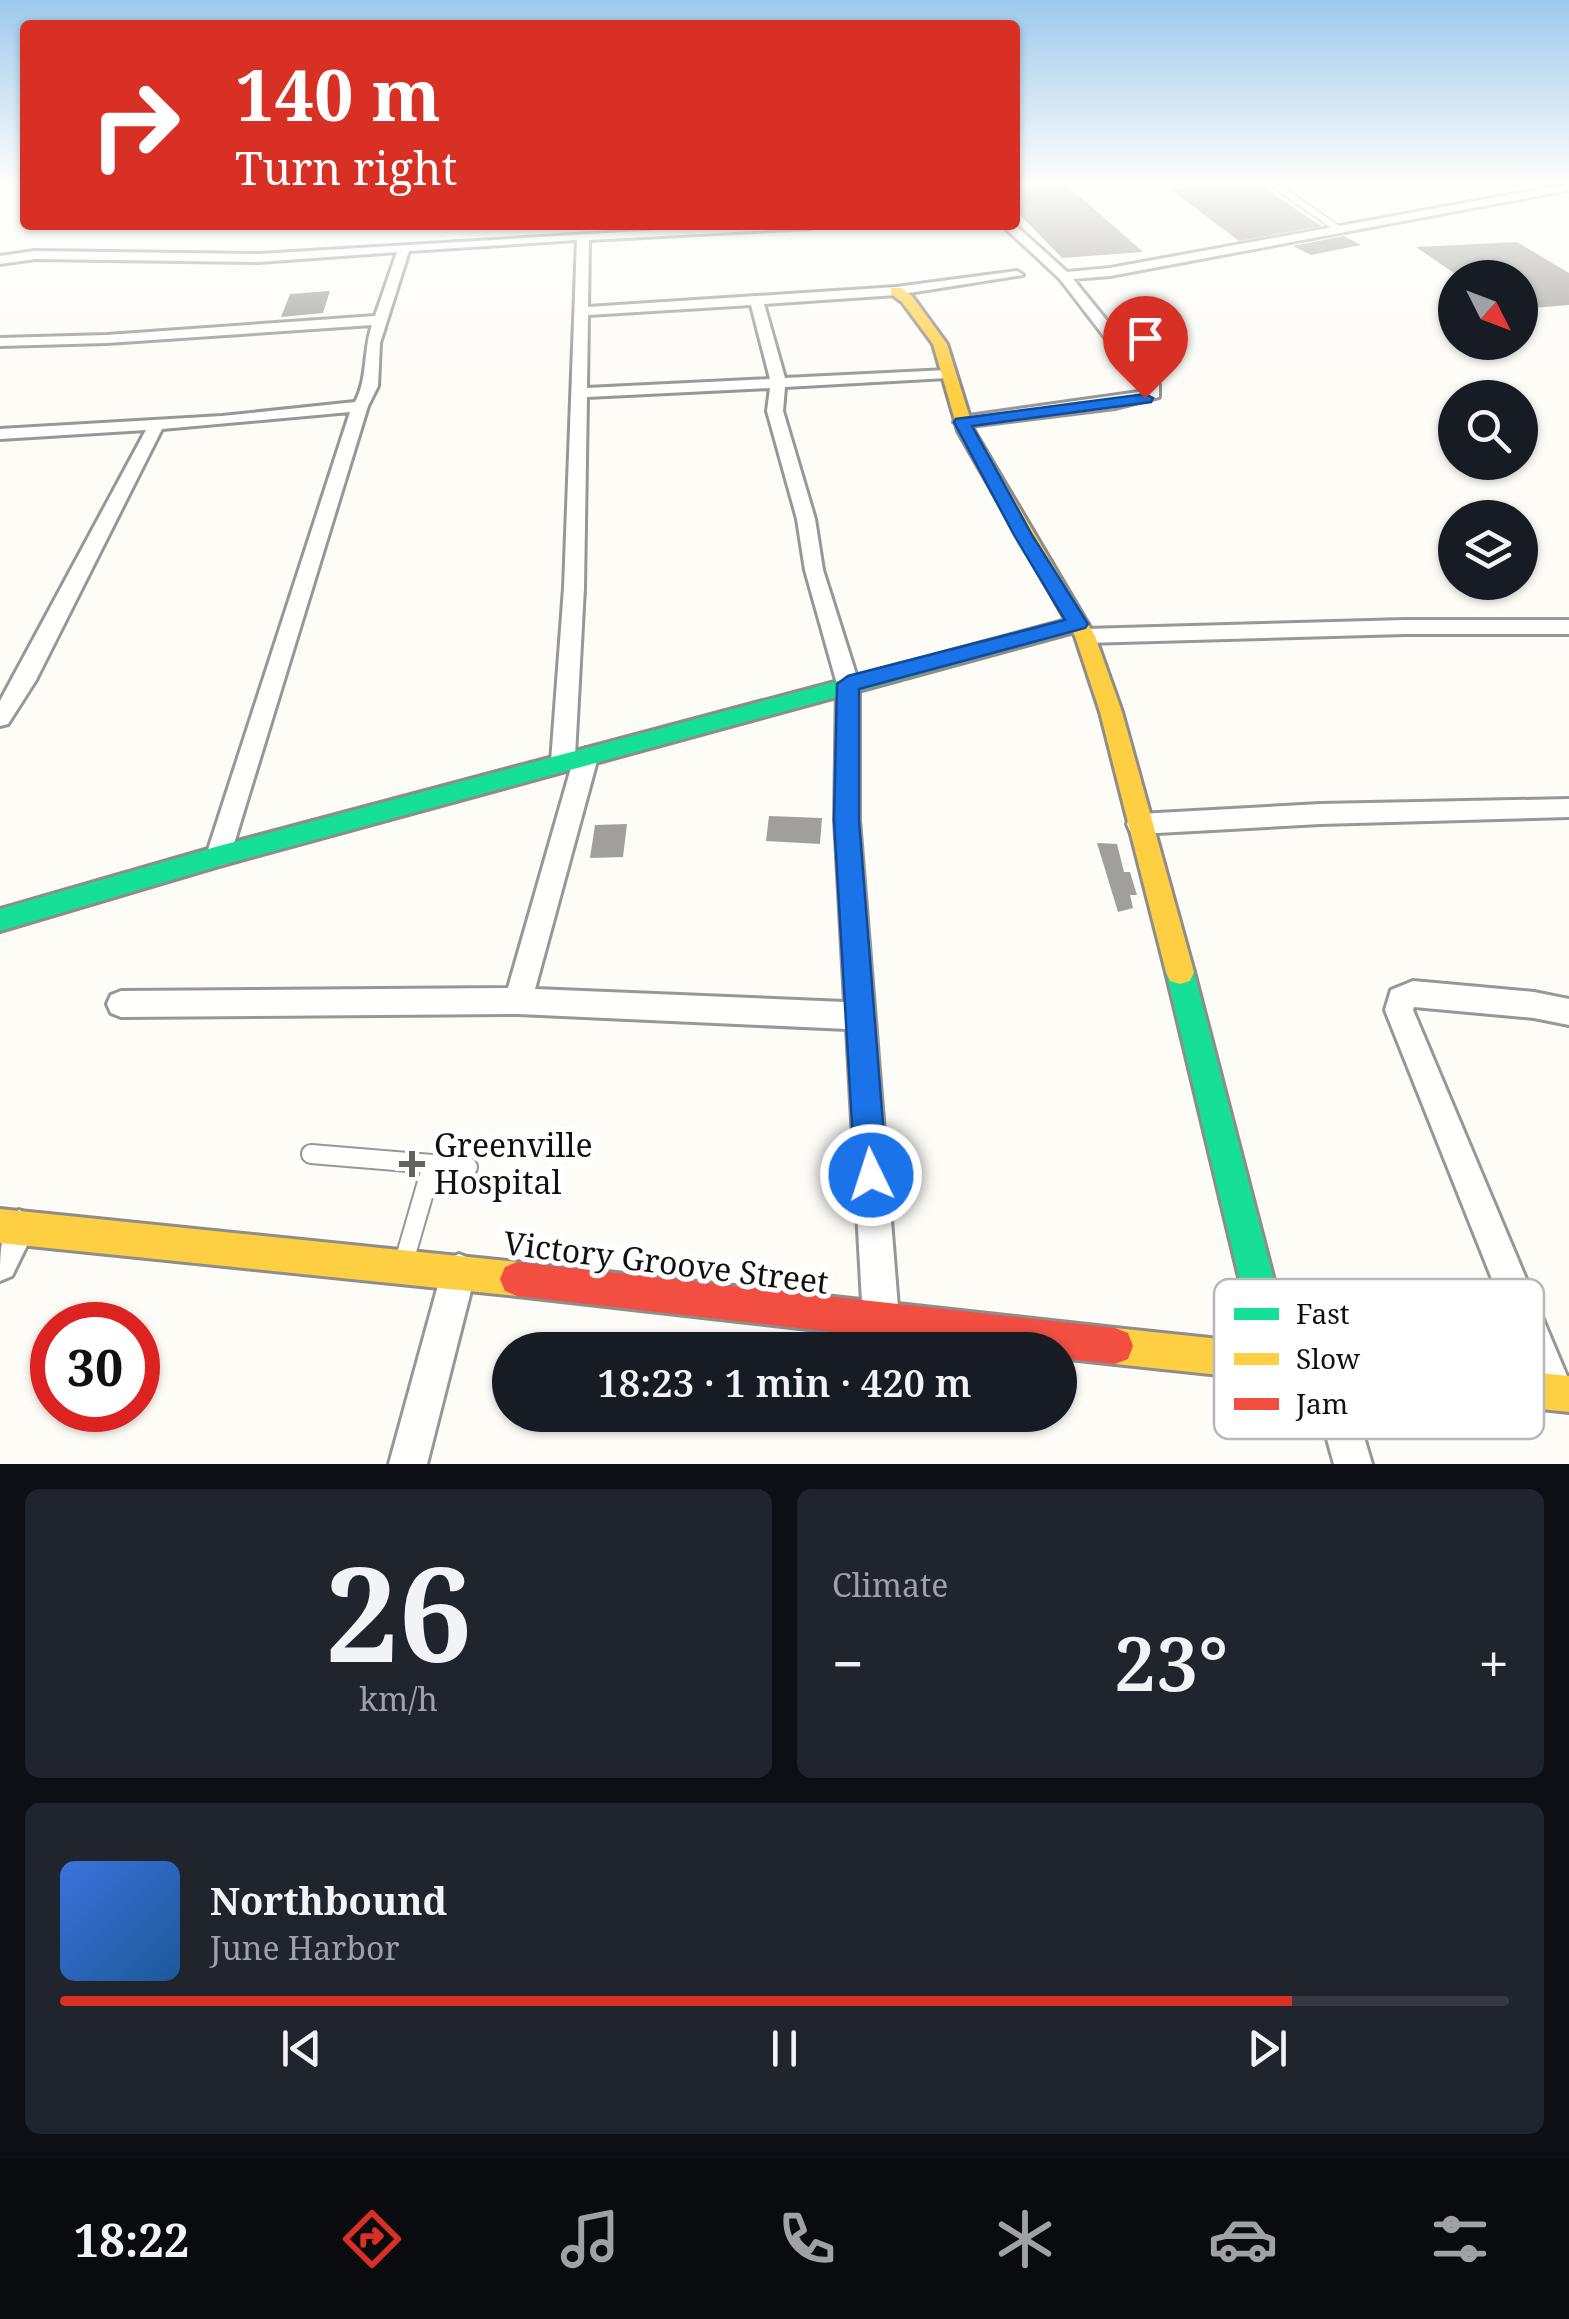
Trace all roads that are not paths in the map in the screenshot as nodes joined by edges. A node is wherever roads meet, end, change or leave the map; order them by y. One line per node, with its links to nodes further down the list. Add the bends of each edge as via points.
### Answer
1 (356, 251): 6 (street)
2 (403, 251): 12 (street)
3 (582, 251): 11 (street)
4 (1037, 251): 8 (street)
5 (1220, 251): 8 (street)
6 (0, 260)
7 (1017, 276): 9 (street)
8 (1064, 276): 18 (street, via 1154,394)
9 (896, 291): 10 (street); 14 (street, via 940,344)
10 (756, 298): 11 (street); 15 (street)
11 (579, 312): 16 (street)
12 (383, 320): 13 (street); 17 (street)
13 (0, 342)
14 (947, 374): 15 (street); 18 (street)
15 (778, 381): 16 (street); 23 (street, via 775,411)
16 (577, 393): 25 (street)
17 (360, 406): 19 (street); 28 (street)
18 (962, 422): 22 (street)
19 (156, 426): 20 (street); 24 (street)
20 (0, 434)
21 (1569, 627): 22 (street)
22 (1082, 630): 23 (street); 27 (street)
23 (848, 684): 25 (street); 33 (street, via 847,820)
24 (0, 718)
25 (575, 760): 28 (street); 30 (street)
26 (1569, 808): 27 (street)
27 (1139, 824): 41 (street)
28 (219, 856): 29 (street)
29 (0, 920)
30 (518, 1001): 31 (street); 33 (street)
31 (121, 1004)
32 (1569, 1012): 42 (street, via 1534,1004 1401,998 1399,1010)
33 (861, 1016): 43 (street)
34 (311, 1154): 35 (lane)
35 (432, 1165): 36 (lane); 39 (lane)
36 (468, 1166)
37 (10, 1226): 38 (street); 39 (street, Victory Groove Street)
38 (0, 1264)
39 (402, 1266): 40 (street, Victory Groove Street)
40 (458, 1271): 43 (street, Victory Groove Street); 48 (street)
41 (1257, 1279)
42 (1513, 1279)
43 (881, 1320): 45 (street, Victory Groove Street)
44 (1544, 1351): 46 (street)
45 (1214, 1354)
46 (1562, 1393)
47 (1345, 1439): 49 (street)
48 (408, 1464)
49 (1352, 1464)

